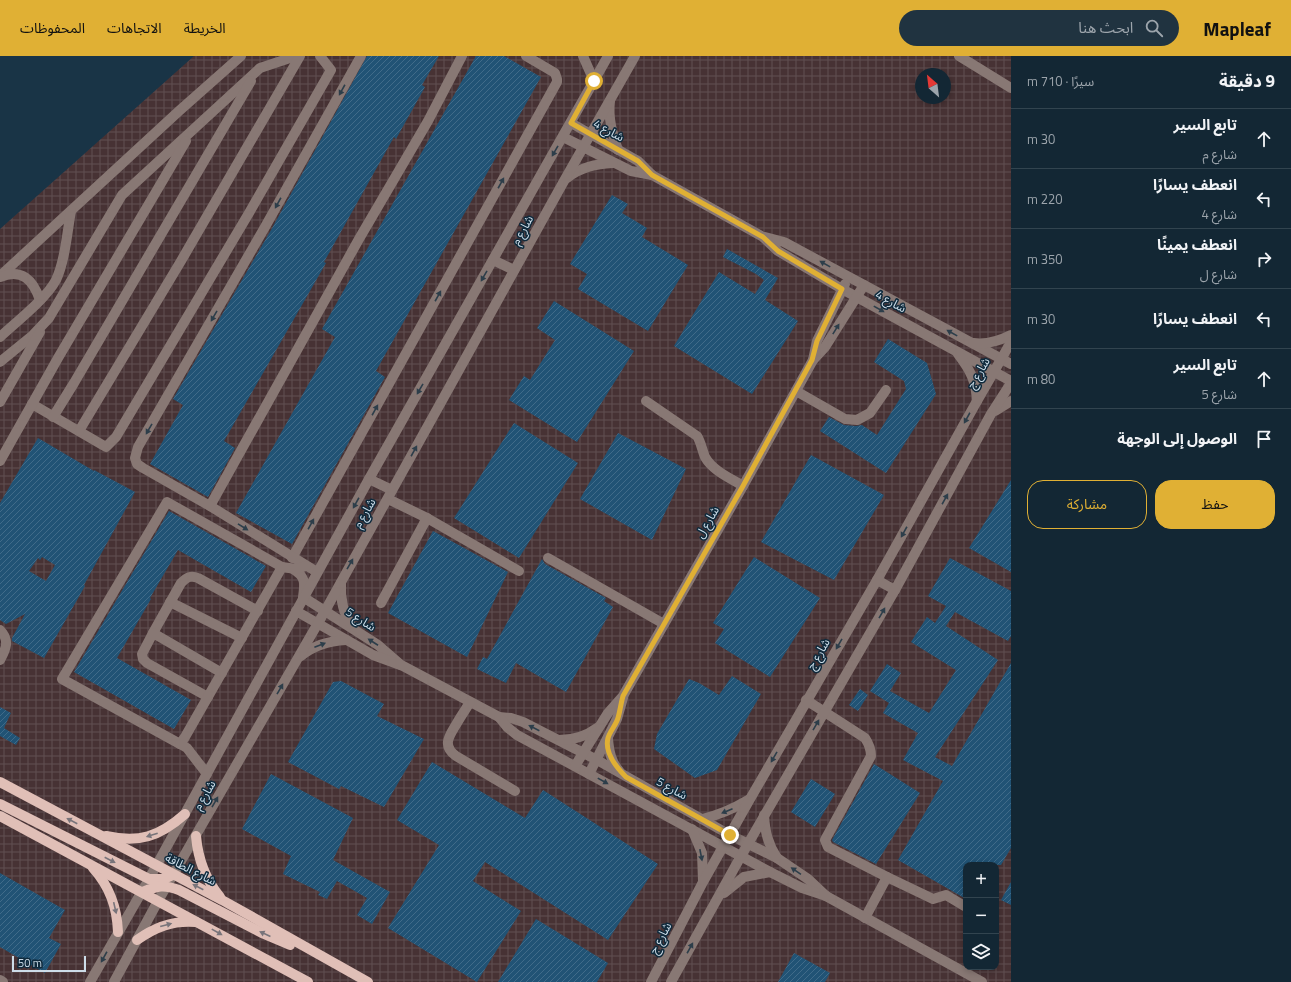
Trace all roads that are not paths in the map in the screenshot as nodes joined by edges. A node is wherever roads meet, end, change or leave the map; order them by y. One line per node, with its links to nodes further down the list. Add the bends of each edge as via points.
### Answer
1 (241, 56): 25 (street)
2 (296, 56): 12 (street)
3 (300, 56): 56 (street)
4 (320, 56): 56 (street, via 331,70 116,437 106,447)
5 (361, 56): 61 (street, one-way to 61, via 138,447 135,458 137,464)
6 (462, 56): 61 (street, via 428,121)
7 (526, 56): 63 (street, one-way to 7, via 557,82 555,73)
8 (584, 56): 13 (street)
9 (608, 56): 13 (street, شارع م)
10 (635, 56): 15 (street, شارع م)
11 (959, 56): 14 (street)
12 (257, 71): 17 (street); 55 (street)
13 (594, 81): 16 (street, شارع م)
14 (1011, 88)
15 (610, 99): 18 (street, شارع م); 21 (street, via 611,129)
16 (571, 123): 18 (street, شارع 4); 19 (street, شارع م)
17 (192, 132): 35 (street, via 122,195); 53 (street)
18 (591, 134): 20 (street, شارع م); 21 (street, شارع 4)
19 (563, 137): 20 (street, شارع 4); 27 (street, شارع م, one-way to 27)
20 (583, 148): 22 (street, شارع 4); 24 (street, شارع م)
21 (618, 150): 23 (street, شارع 4, via 638,161)
22 (614, 163): 23 (street, شارع 4, via 631,171); 24 (street, via 592,165)
23 (652, 175): 26 (street, شارع 4)
24 (564, 181): 28 (street, شارع م)
25 (71, 211): 29 (street); 34 (street, via 60,269 55,282)
26 (763, 237): 30 (street, شارع 4, one-way to 26, via 784,242); 32 (street, شارع 4, via 778,251)
27 (493, 260): 28 (street); 58 (street, شارع م, one-way to 58)
28 (514, 270): 60 (street, شارع م, one-way to 28)
29 (0, 276): 34 (street, via 16,273 25,276 32,282)
30 (849, 277): 31 (street, شارع 4); 32 (street, شارع ل)
31 (864, 285): 33 (street, شارع ل); 38 (street, شارع 4, one-way to 31)
32 (842, 289): 33 (street, شارع 4); 42 (street, شارع ل, via 817,341)
33 (856, 297): 40 (street, شارع 4, one-way to 40); 42 (street, شارع ل, one-way to 33, via 825,347)
34 (40, 300): 37 (street)
35 (48, 318): 43 (street, via 33,335); 52 (street)
36 (1011, 335): 38 (street, via 992,342)
37 (0, 337)
38 (968, 342): 41 (street, شارع 4)
39 (1011, 342): 41 (street, شارع ج)
40 (957, 352): 45 (street, شارع 4); 50 (street, via 972,376)
41 (1000, 359): 44 (street, شارع 4); 45 (street, شارع ج)
42 (812, 360): 48 (street, شارع ل)
43 (0, 362)
44 (1011, 364)
45 (993, 372): 46 (street, شارع 4); 50 (street, شارع ج)
46 (1011, 382): 54 (street)
47 (886, 390): 48 (street, via 870,413 857,420 845,419)
48 (796, 391): 59 (street, شارع ل)
49 (646, 401): 59 (street, via 697,436 705,458 718,472)
50 (977, 401): 70 (street, شارع ج, one-way to 70)
51 (1011, 401): 54 (street)
52 (0, 402)
53 (32, 404): 55 (street); 57 (street)
54 (992, 414): 71 (street, one-way to 54)
55 (53, 416): 56 (street)
56 (79, 431)
57 (0, 461)
58 (369, 479): 60 (street); 68 (street, شارع م, one-way to 68)
59 (743, 486): 79 (street, شارع ل)
60 (390, 494): 62 (street); 69 (street, شارع م, one-way to 60)
61 (210, 506): 63 (street, one-way to 63)
62 (427, 518): 67 (street); 74 (street)
63 (292, 558): 65 (street)
64 (548, 558): 79 (street)
65 (306, 566): 66 (street); 68 (street)
66 (288, 568): 72 (street, via 297,571 304,581); 75 (street); 98 (street, via 166,502 62,679)
67 (519, 571)
68 (317, 572): 72 (street, شارع م)
69 (341, 580): 77 (street, شارع م); 80 (street, via 342,606)
70 (877, 580): 71 (street); 91 (street, شارع ج, one-way to 91)
71 (895, 590): 93 (street, one-way to 71)
72 (303, 597): 76 (street, شارع م); 77 (street, شارع 5)
73 (170, 602): 75 (street, via 181,583 192,576); 82 (street); 83 (street)
74 (381, 603)
75 (258, 611): 83 (street)
76 (296, 611): 78 (street, شارع 5); 102 (street, شارع م)
77 (325, 611): 78 (street, شارع م); 80 (street, شارع 5)
78 (317, 624): 84 (street, شارع 5); 85 (street, شارع م)
79 (664, 624): 89 (street, شارع ل)
80 (353, 628): 87 (street, شارع 5, one-way to 80)
81 (0, 630): 86 (street, via 6,639 6,648)
82 (153, 633): 88 (street); 90 (street, via 142,654 143,659)
83 (242, 638): 88 (street)
84 (346, 640): 85 (street, one-way to 84, via 320,645); 87 (street, شارع 5, via 380,659)
85 (297, 658): 116 (street, شارع م, one-way to 85)
86 (0, 660)
87 (403, 666): 92 (street, شارع 5)
88 (222, 673): 90 (street)
89 (623, 696): 95 (street, شارع ل); 96 (street, شارع ل)
90 (208, 697): 98 (street)
91 (806, 700): 93 (street); 107 (street, شارع ج, one-way to 107)
92 (470, 702): 94 (street, شارع 5); 106 (street, via 450,734 449,748 456,756)
93 (824, 711): 110 (street, one-way to 93); 125 (street, via 865,738 872,756 825,840 826,843 828,847)
94 (499, 717): 97 (street, شارع 5, one-way to 94, via 523,722); 101 (street, شارع 5, via 517,735)
95 (600, 726): 97 (street, via 580,737); 99 (street, شارع ل)
96 (608, 739): 100 (street, شارع ل); 104 (street, via 608,750 612,760)
97 (558, 740): 99 (street, شارع 5)
98 (180, 744): 102 (street, via 188,748)
99 (584, 753): 100 (street, شارع 5); 101 (street, شارع ل)
100 (597, 760): 103 (street, شارع ل); 104 (street, شارع 5)
101 (575, 766): 103 (street, شارع 5)
102 (207, 774): 109 (street, شارع م)
103 (589, 774): 113 (street, شارع 5, one-way to 113)
104 (626, 777): 112 (street, شارع 5)
105 (0, 782): 114 (main road, شارع الطاقة, one-way to 105)
106 (515, 791)
107 (750, 799): 112 (street, one-way to 112, via 736,808); 115 (street, شارع ج)
108 (0, 804): 126 (main road, one-way to 126)
109 (184, 814): 114 (main road, one-way to 114, via 172,826 158,834 142,838 127,839); 122 (street, شارع م)
110 (764, 815): 117 (street); 120 (street, via 767,838)
111 (0, 816): 121 (main road)
112 (702, 819): 115 (street, شارع 5)
113 (692, 830): 118 (street, شارع 5); 127 (street, one-way to 127, via 702,853)
114 (97, 834): 122 (main road, شارع الطاقة)
115 (730, 835): 117 (street, شارع 5); 118 (street, شارع ج)
116 (196, 836): 124 (street, شارع م); 132 (main road, via 203,870)
117 (748, 844): 119 (street); 120 (street, شارع 5)
118 (724, 846): 119 (street, شارع 5); 127 (street, شارع ج)
119 (741, 856): 123 (street, شارع 5); 131 (street)
120 (777, 858): 130 (street, شارع 5, one-way to 120, via 808,879)
121 (89, 864): 129 (main road); 137 (main road, one-way to 137, via 100,875 114,902)
122 (156, 866): 124 (main road, شارع الطاقة); 126 (street, شارع م)
123 (770, 872): 130 (street, شارع 5, via 802,888); 131 (street, via 744,877)
124 (173, 875): 126 (main road, via 164,879); 128 (street, شارع م); 132 (main road, شارع الطاقة, one-way to 124)
125 (887, 877): 134 (street, via 933,899 946,895); 135 (street)
126 (149, 879): 129 (street, شارع م)
127 (703, 882): 140 (street, شارع ج)
128 (167, 886): 129 (main road); 133 (street, شارع م); 139 (main road, one-way to 128, via 264,934 180,890)
129 (142, 892): 133 (main road); 137 (street, شارع م)
130 (826, 896): 135 (street, شارع 5)
131 (718, 898): 142 (street, one-way to 131)
132 (222, 900): 139 (main road, شارع الطاقة)
133 (158, 901): 136 (main road); 138 (street, شارع م)
134 (963, 905)
135 (865, 918): 149 (street, شارع 5)
136 (200, 923): 138 (main road, one-way to 136, via 160,926 179,922); 146 (main road, one-way to 146)
137 (118, 932): 144 (street, شارع م, one-way to 144)
138 (137, 940): 145 (street, شارع م)
139 (327, 960): 147 (main road, شارع الطاقة)
140 (657, 972): 142 (street); 148 (street, شارع ج)
141 (0, 980): 143 (street)
142 (672, 981)
143 (3, 982)
144 (90, 982)
145 (114, 982)
146 (308, 982)
147 (368, 982)
148 (651, 982)
149 (982, 982)

